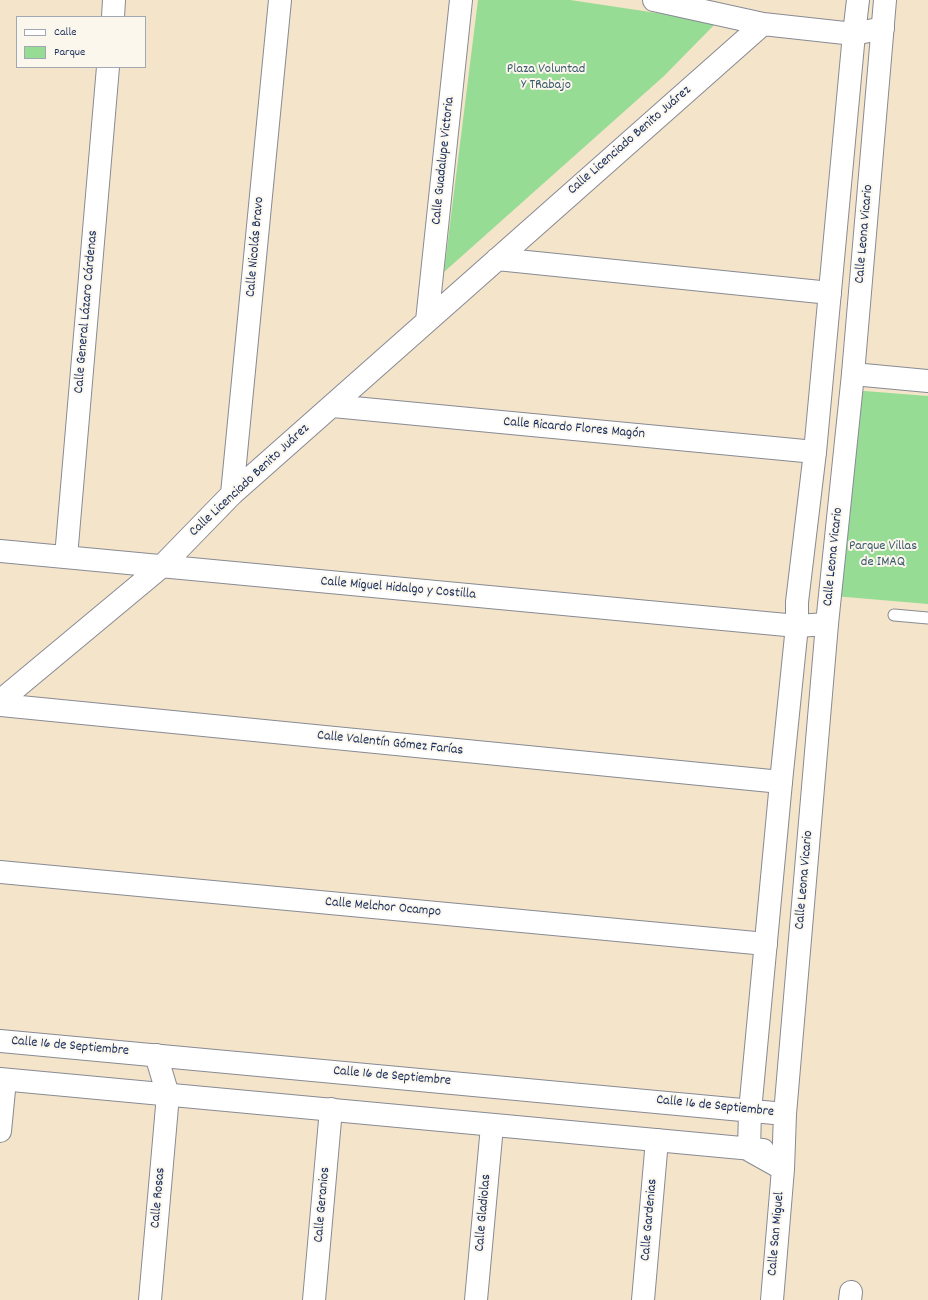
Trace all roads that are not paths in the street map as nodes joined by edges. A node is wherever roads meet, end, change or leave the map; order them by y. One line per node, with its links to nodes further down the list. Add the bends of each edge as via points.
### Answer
1 (114, 0): 7 (street)
2 (280, 0): 19 (street, Calle Nicolás Bravo)
3 (461, 0): 14 (street, Calle Guadalupe Victoria)
4 (654, 0): 8 (street)
5 (858, 0): 10 (street, Calle Leona Vicario)
6 (885, 0): 9 (street, Calle Leona Vicario)
7 (113, 16)
8 (763, 24): 10 (street); 12 (street, Calle Licenciado Benito Juárez)
9 (883, 28): 10 (street); 15 (street, Calle Leona Vicario)
10 (854, 34): 13 (street, Calle Leona Vicario)
11 (108, 68): 21 (street, Calle General Lázaro Cárdenas)
12 (497, 259): 13 (street); 14 (street, Calle Licenciado Benito Juárez)
13 (830, 293): 18 (street, Calle Leona Vicario)
14 (427, 321): 17 (street, Calle Licenciado Benito Juárez)
15 (853, 374): 16 (street); 25 (street, Calle Leona Vicario)
16 (928, 381)
17 (333, 406): 18 (street, Calle Ricardo Flores Magón); 19 (street, Calle Licenciado Benito Juárez)
18 (815, 452): 26 (street, Calle Leona Vicario, via 797,602)
19 (232, 494): 22 (street, Calle Licenciado Benito Juárez)
20 (0, 551): 21 (street, Calle Miguel Hidalgo y Costilla)
21 (66, 557): 22 (street, Calle Miguel Hidalgo y Costilla)
22 (161, 567): 26 (street, Calle Miguel Hidalgo y Costilla); 27 (street, Calle Licenciado Benito Juárez)
23 (894, 615): 24 (lane)
24 (928, 618)
25 (827, 624): 26 (street, Calle Miguel Hidalgo y Costilla); 38 (street, Calle Leona Vicario)
26 (797, 626): 29 (street, Calle Leona Vicario)
27 (0, 701)
28 (0, 706): 29 (street, Calle Valentín Gómez Farías)
29 (781, 782): 31 (street, Calle Leona Vicario)
30 (0, 872): 31 (street, Calle Melchor Ocampo)
31 (766, 944): 37 (street, Calle Leona Vicario)
32 (0, 1041): 33 (street, Calle 16 de Septiembre)
33 (156, 1055): 35 (street); 37 (street, Calle 16 de Septiembre)
34 (2, 1080): 35 (street); 40 (street)
35 (168, 1095): 36 (street); 44 (street, Calle Rosas)
36 (331, 1109): 39 (street); 45 (street, Calle Geranios)
37 (750, 1110): 38 (street, Calle 16 de Septiembre); 42 (street, Calle Leona Vicario)
38 (785, 1114): 43 (street, Calle Leona Vicario)
39 (492, 1126): 41 (street); 46 (street, Calle Gladiolas)
40 (0, 1131)
41 (657, 1140): 42 (street); 47 (street, Calle Gardenias)
42 (749, 1150): 43 (street)
43 (783, 1160): 48 (street, Calle San Miguel)
44 (150, 1300)
45 (314, 1300)
46 (476, 1300)
47 (643, 1300)
48 (772, 1300)

